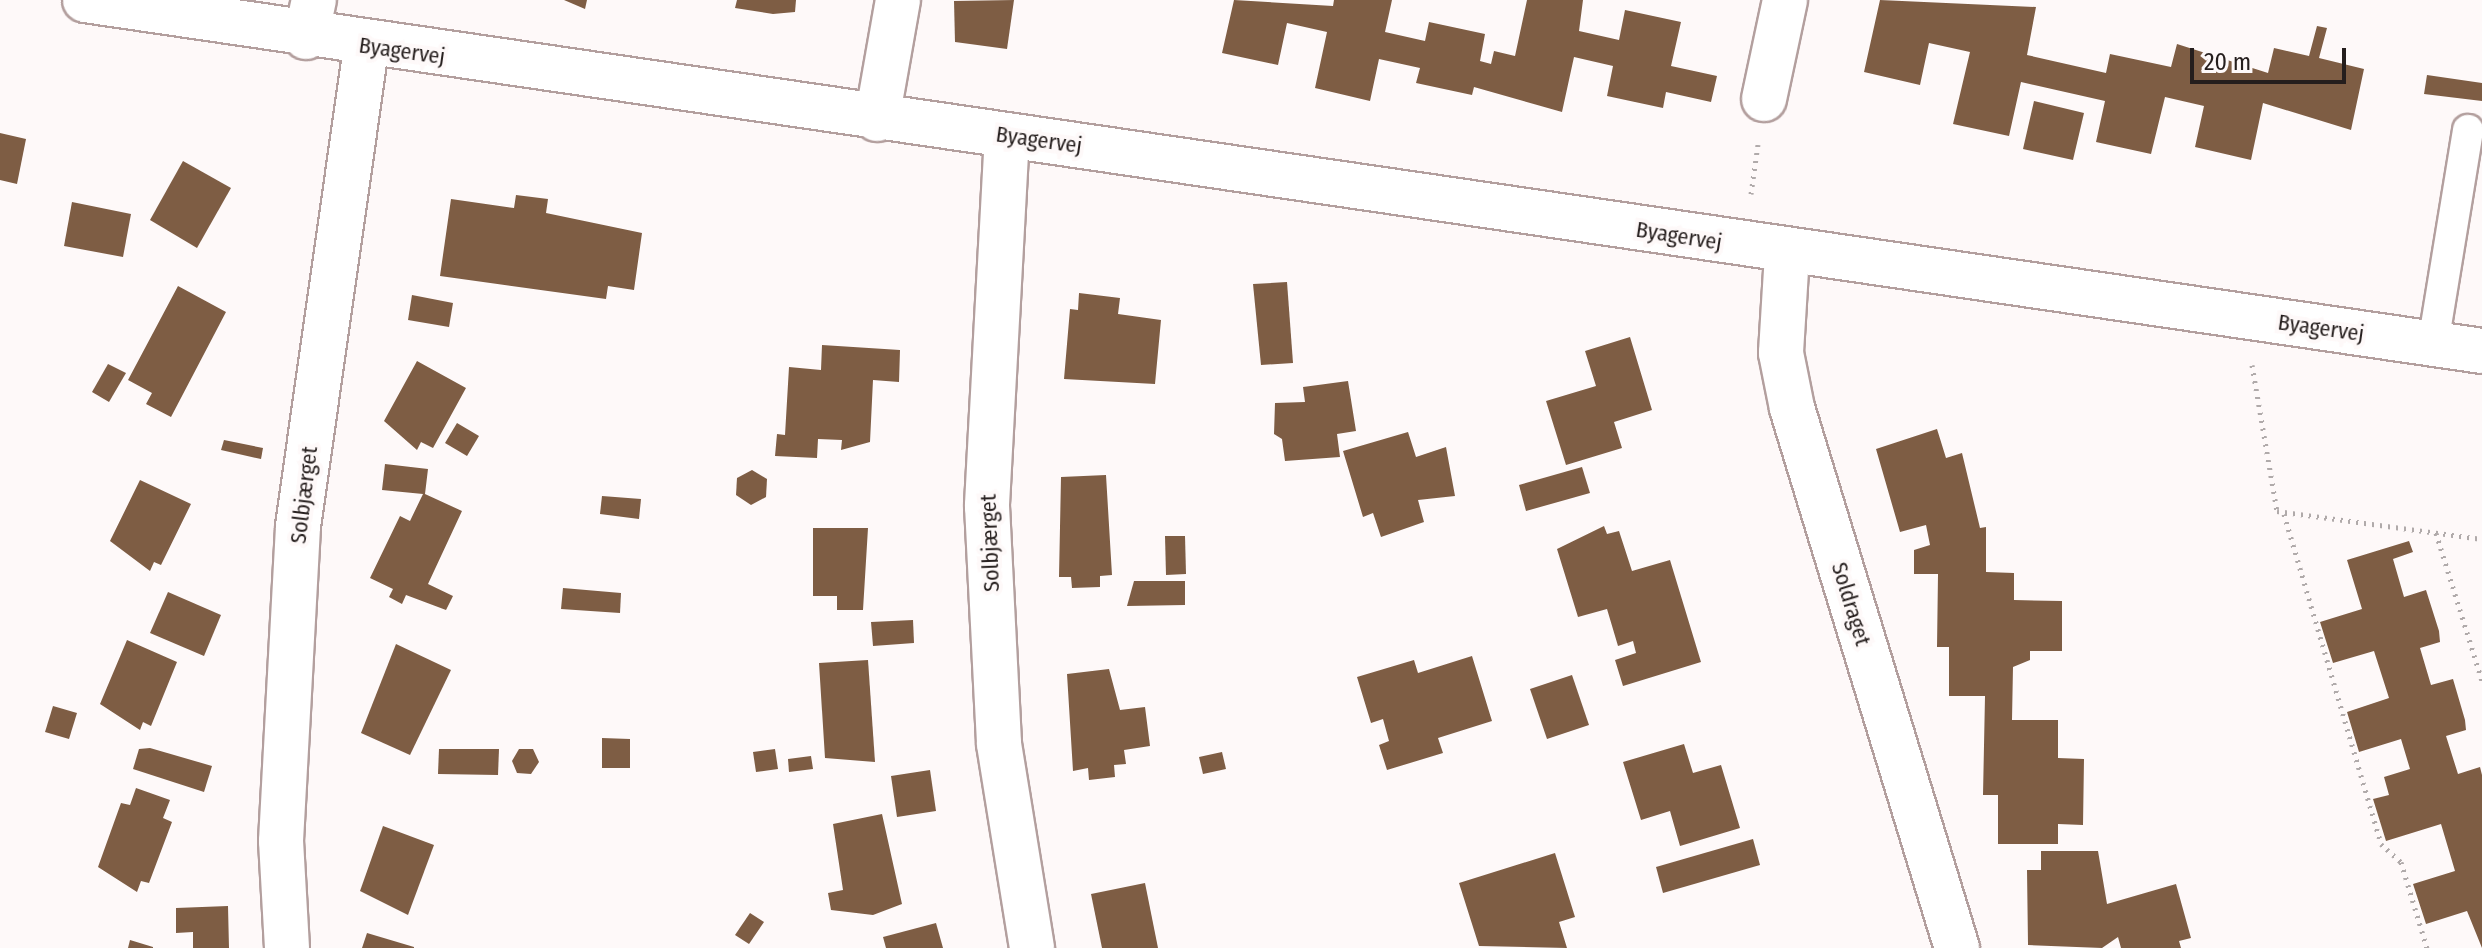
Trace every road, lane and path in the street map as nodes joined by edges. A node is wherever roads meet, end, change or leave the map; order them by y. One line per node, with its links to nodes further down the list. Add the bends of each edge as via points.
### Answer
1 (85, 0): 4 (street, Byagervej)
2 (898, 0): 7 (street)
3 (1785, 0): 6 (street)
4 (310, 18): 5 (street, Byagervej)
5 (366, 46): 7 (street, Byagervej); 19 (street, Solbjærget, via 298,526 281,841)
6 (1764, 99): 10 (path)
7 (877, 119): 9 (street, Byagervej)
8 (2468, 130): 13 (lane)
9 (1007, 135): 10 (street, Byagervej); 20 (street, Solbjærget, via 987,506 999,744)
10 (1743, 246): 11 (street, Byagervej)
11 (1787, 254): 12 (street, Byagervej); 21 (street, Soldraget, via 1781,353 1792,408)
12 (2244, 318): 13 (street, Byagervej); 15 (path, via 2277,511)
13 (2433, 344): 14 (street, Byagervej)
14 (2482, 351)
15 (2284, 514): 16 (path); 22 (path, via 2381,844 2401,862)
16 (2436, 533): 17 (path); 18 (path)
17 (2482, 539)
18 (2482, 681)
19 (287, 948)
20 (1032, 948)
21 (1957, 948)
22 (2427, 948)

